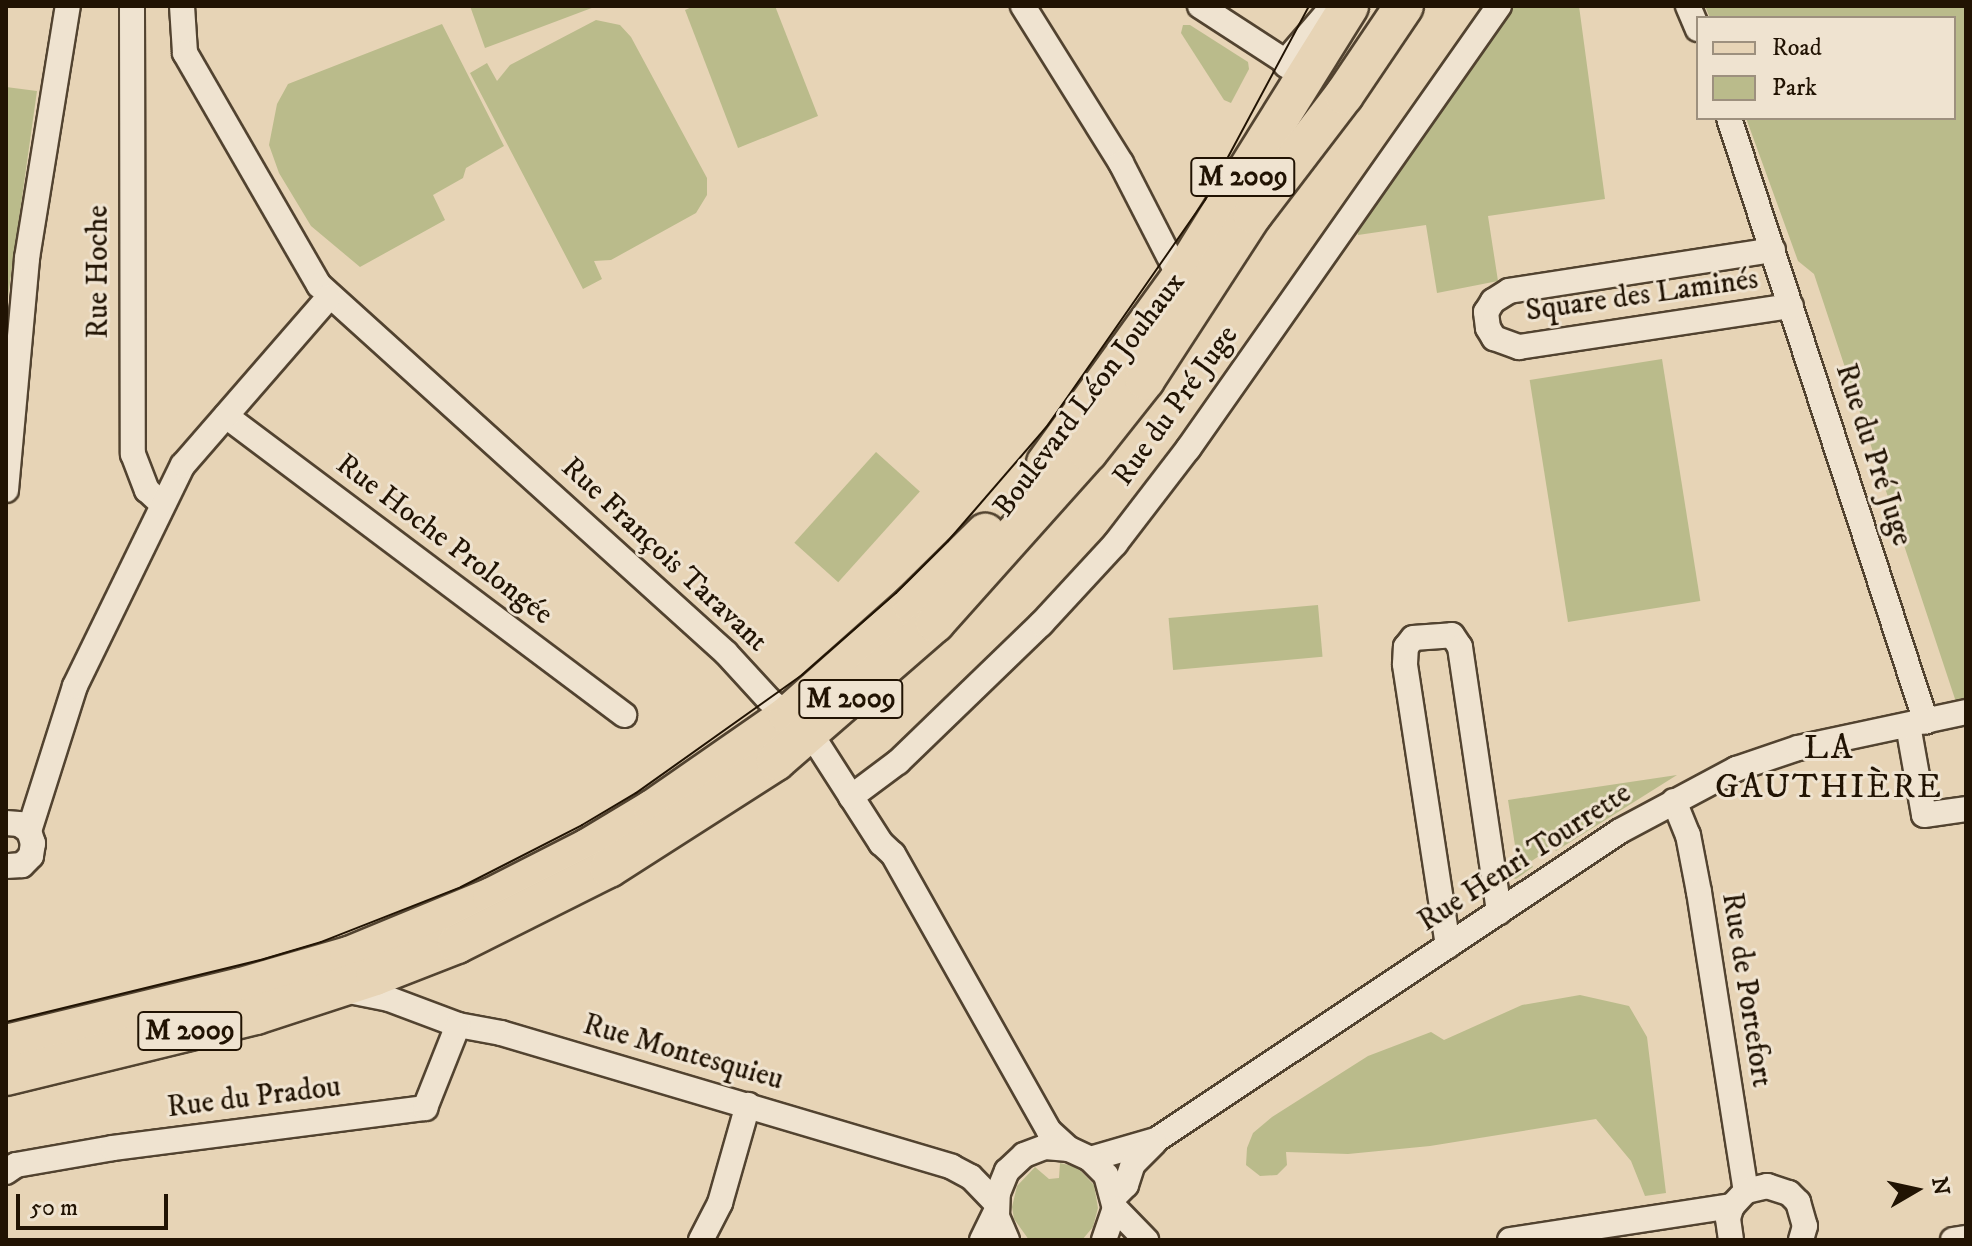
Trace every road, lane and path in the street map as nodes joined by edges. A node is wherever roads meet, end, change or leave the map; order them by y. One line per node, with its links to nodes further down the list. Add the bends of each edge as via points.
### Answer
1 (68, 6): 21 (street, via 27,258)
2 (182, 6): 18 (street, Rue François Taravant, via 185,53)
3 (1023, 6): 17 (street, via 1121,163)
4 (1200, 6): 12 (street)
5 (1338, 6): 12 (street, Boulevard Léon Jouhaux)
6 (1349, 6): 12 (main road, Boulevard Léon Jouhaux / M 2009)
7 (1404, 6): 13 (main road, Boulevard Léon Jouhaux / M 2009)
8 (1499, 6): 27 (street, Rue du Pré Juge, via 1119,539 1041,624 907,754)
9 (1688, 6): 11 (street)
10 (132, 18): 22 (street, Rue Hoche, via 133,454 147,490)
11 (1696, 24)
12 (1296, 69): 13 (street); 15 (street, Boulevard Léon Jouhaux, via 1296,126 1256,193); 17 (main road, Boulevard Léon Jouhaux / M 2009, via 1287,109)
13 (1344, 95): 15 (main road, Boulevard Léon Jouhaux / M 2009)
14 (1730, 120): 16 (street, Rue du Pré Juge)
15 (1253, 214): 26 (main road, Boulevard Léon Jouhaux / M 2009, via 1145,380 1088,452 935,623)
16 (1773, 250): 19 (street, Rue du Pré Juge); 19 (street, Square des Laminés, via 1509,291 1486,312 1488,328 1494,338 1519,347)
17 (1180, 278): 26 (main road, Boulevard Léon Jouhaux / M 2009, via 1008,510)
18 (329, 297): 20 (street); 26 (street, Rue François Taravant)
19 (1791, 306): 25 (street, Rue du Pré Juge)
20 (226, 416): 22 (street, via 183,465); 24 (street, Rue Hoche Prolongée)
21 (6, 490)
22 (162, 504): 30 (street, via 66,708)
23 (1966, 712): 25 (street, Rue Henri Tourrette)
24 (624, 715)
25 (1917, 723): 28 (street, Rue Henri Tourrette, via 1798,748 1736,769); 29 (street, Rue du Pré Juge, via 1924,815)
26 (800, 725): 27 (street, Rue François Taravant); 34 (main road, Boulevard Léon Jouhaux / M 2009, via 713,805 577,886 457,944); 36 (main road, Boulevard Léon Jouhaux / M 2009, via 588,848 424,926 349,956 238,988)
27 (851, 797): 40 (street, Rue François Taravant, via 893,854 1049,1131)
28 (1674, 801): 32 (street, Rue Henri Tourrette); 42 (street, Rue de Portefort, via 1688,835 1699,892)
29 (1966, 809)
30 (17, 827): 31 (street, via 33,843 31,856)
31 (7, 870)
32 (1499, 912): 33 (street, Rue Henri Tourrette); 33 (street, via 1460,647 1452,635 1413,638 1406,647 1405,664)
33 (1448, 946): 39 (street, Rue Henri Tourrette)
34 (339, 989): 35 (street, Rue Montesquieu, via 389,999); 37 (main road, Boulevard Léon Jouhaux / M 2009, via 256,1015)
35 (458, 1025): 38 (street, Rue Montesquieu); 41 (street, Rue du Pradou, via 425,1108 113,1148 16,1165)
36 (6, 1045): 37 (main road)
37 (23, 1072)
38 (748, 1105): 44 (street, Rue Montesquieu, via 952,1167 971,1177); 46 (street, via 720,1203)
39 (1156, 1140): 40 (street); 43 (street, via 1133,1164)
40 (1080, 1154): 43 (street, Rue François Taravant, via 1106,1175); 44 (street, via 1045,1147 1024,1155 1007,1171)
41 (6, 1172)
42 (1739, 1199): 51 (street); 52 (street, Rue de Portefort, via 1728,1218); 53 (street, via 1767,1186 1789,1193 1803,1214)
43 (1115, 1202): 49 (street); 50 (street, Rue François Taravant)
44 (997, 1207): 47 (street); 48 (street)
45 (1966, 1238): 54 (street)
46 (701, 1240)
47 (982, 1240)
48 (1007, 1240)
49 (1104, 1240)
50 (1146, 1240)
51 (1510, 1240)
52 (1731, 1240)
53 (1801, 1240)
54 (1953, 1240)

